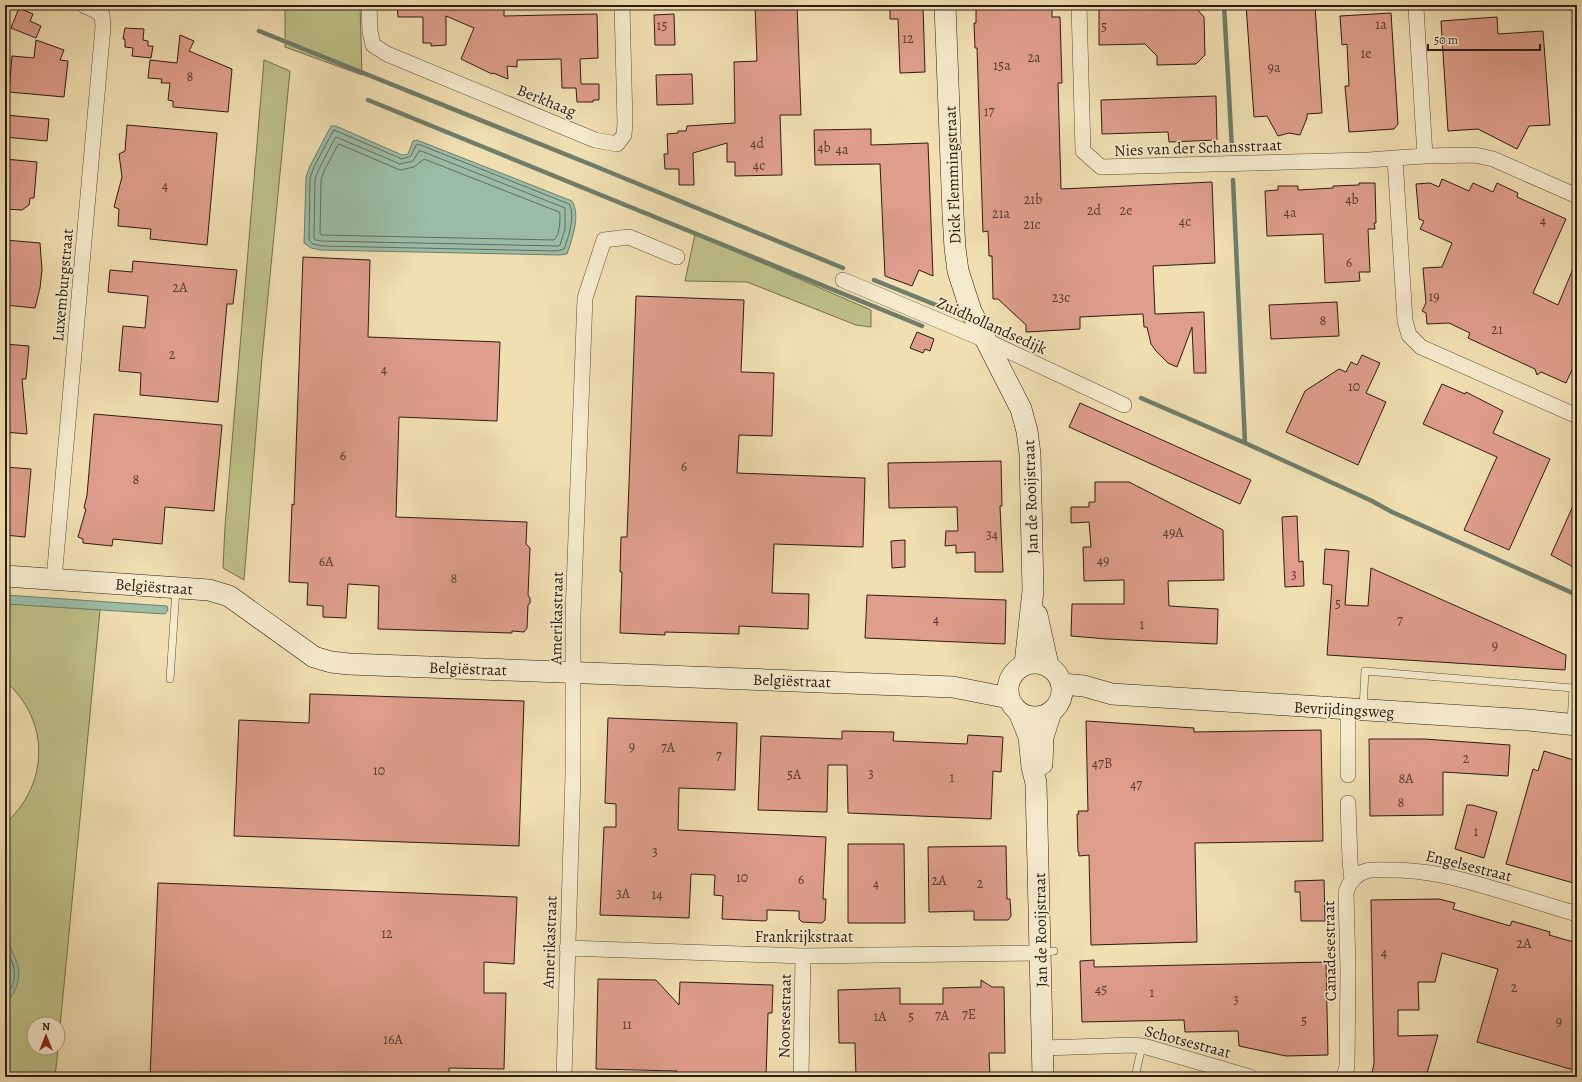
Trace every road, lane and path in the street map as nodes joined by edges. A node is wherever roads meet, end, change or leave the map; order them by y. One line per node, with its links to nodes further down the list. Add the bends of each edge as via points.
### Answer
1 (83, 5): 16 (street, Luxemburgstraat, via 102,16 103,27)
2 (369, 5): 3 (street, Berkhaag, via 373,45 387,54 596,140 617,144 624,135 625,123)
3 (622, 5)
4 (945, 5): 12 (main road, Dick Flemmingstraat, via 955,248 958,271 971,310)
5 (1079, 5): 8 (street, Nies van der Schansstraat, via 1083,151 1101,168)
6 (1416, 8): 7 (street)
7 (1425, 156): 8 (street, Nies van der Schansstraat); 9 (street, Nies van der Schansstraat, via 1475,155 1494,158)
8 (1395, 158): 14 (street, via 1405,321 1409,335 1421,346)
9 (1577, 196)
10 (677, 257): 21 (street, Amerikastraat, via 629,236 604,240 585,298)
11 (843, 280): 12 (street, Zuidhollandsedijk)
12 (985, 340): 13 (street, Zuidhollandsedijk); 18 (main road, Jan de Rooijstraat, via 1021,409 1027,431 1030,454)
13 (1124, 405)
14 (1577, 416)
15 (5, 576): 16 (main road, Belgiëstraat)
16 (54, 579): 17 (main road, Belgiëstraat)
17 (176, 587): 21 (main road, Belgiëstraat, via 209,590 229,596 314,657 331,662); 22 (lane)
18 (1033, 591): 19 (main road, Jan de Rooijstraat); 20 (main road, Jan de Rooijstraat)
19 (1048, 665): 20 (main road, via 1034,662); 24 (main road, via 1059,676)
20 (1018, 670): 23 (main road, Belgiëstraat); 25 (main road, via 1007,689)
21 (573, 672): 23 (main road, Belgiëstraat); 33 (street, Amerikastraat, via 573,775)
22 (170, 679)
23 (954, 687): 25 (main road, Belgiëstraat)
24 (1058, 698): 25 (main road, via 1043,716 1027,716); 26 (main road, Bevrijdingsweg, via 1083,699 1112,694); 29 (main road, Jan de Rooijstraat, via 1043,737 1042,767)
25 (1014, 705): 29 (main road, Jan de Rooijstraat, via 1029,737)
26 (1355, 710): 27 (main road, Bevrijdingsweg); 27 (lane, via 1365,671 1572,688); 28 (street)
27 (1574, 725)
28 (1348, 775)
29 (1036, 783): 34 (main road, Jan de Rooijstraat)
30 (1348, 803): 31 (street, Canadesestraat)
31 (1352, 880): 32 (street, Engelsestraat, via 1369,871 1433,872); 44 (street, Canadesestraat, via 1346,893 1347,1066)
32 (1577, 914)
33 (567, 948): 35 (street, Frankrijkstraat); 39 (street, Amerikastraat)
34 (1047, 952): 35 (street, Frankrijkstraat); 37 (main road, Jan de Rooijstraat)
35 (803, 956): 40 (street, Noorsestraat)
36 (1142, 1046): 37 (street, Schotsestraat); 38 (street, Schotsestraat); 42 (lane)
37 (1043, 1048): 41 (main road, Jan de Rooijstraat)
38 (1220, 1073): 43 (street, Schotsestraat)
39 (564, 1077)
40 (802, 1077)
41 (1043, 1077)
42 (1135, 1077)
43 (1250, 1077)
44 (1344, 1077)

